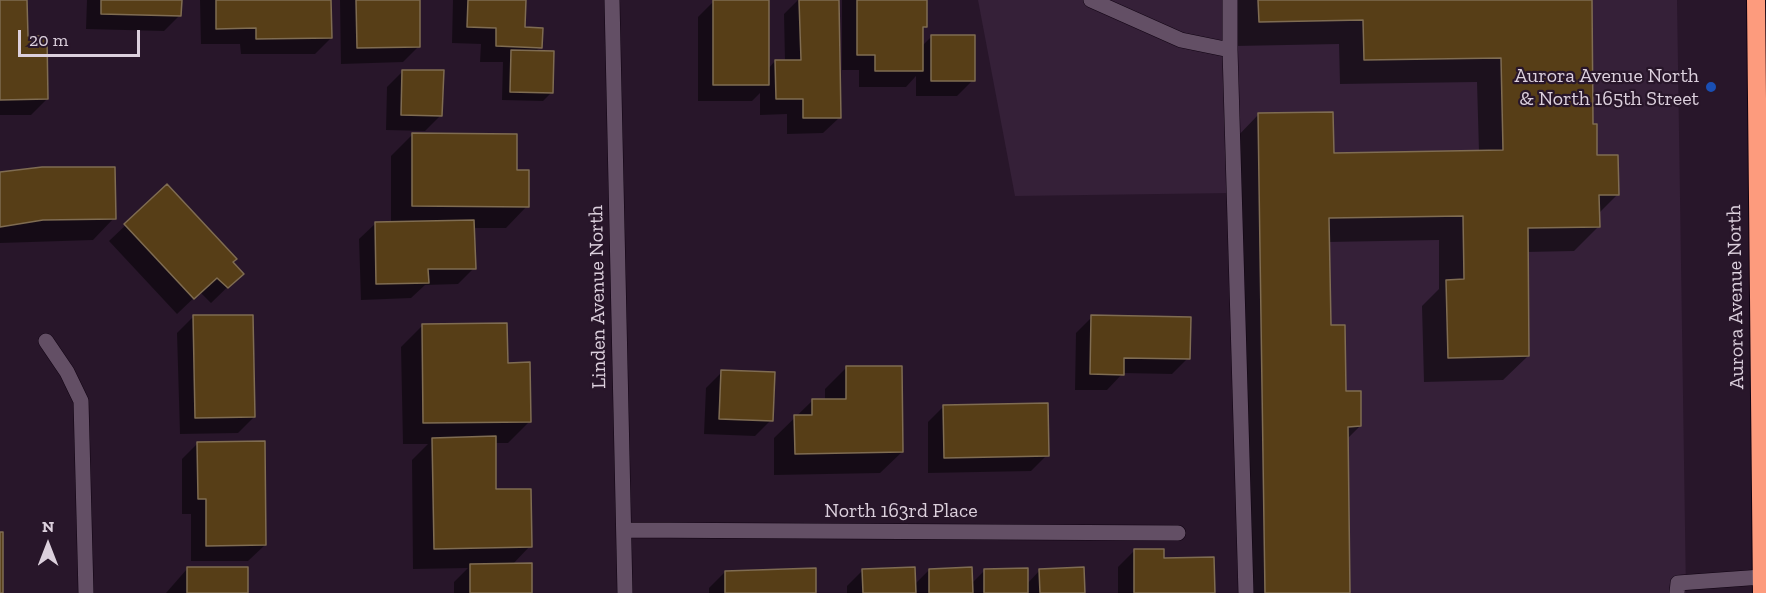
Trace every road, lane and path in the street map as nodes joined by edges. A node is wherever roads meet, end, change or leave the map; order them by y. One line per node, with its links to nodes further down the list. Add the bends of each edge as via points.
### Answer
1 (612, 0): 7 (street, Linden Avenue North)
2 (1091, 0): 5 (street, via 1181,40)
3 (1230, 0): 5 (street)
4 (1756, 0): 9 (highway, Aurora Avenue North)
5 (1230, 50): 12 (street)
6 (46, 341): 10 (street, via 68,372 81,401)
7 (624, 530): 8 (street, North 163rd Place); 11 (street, Linden Avenue North)
8 (1178, 533)
9 (1762, 585): 13 (street, via 1678,583)
10 (86, 593)
11 (625, 593)
12 (1246, 593)
13 (1677, 593)

